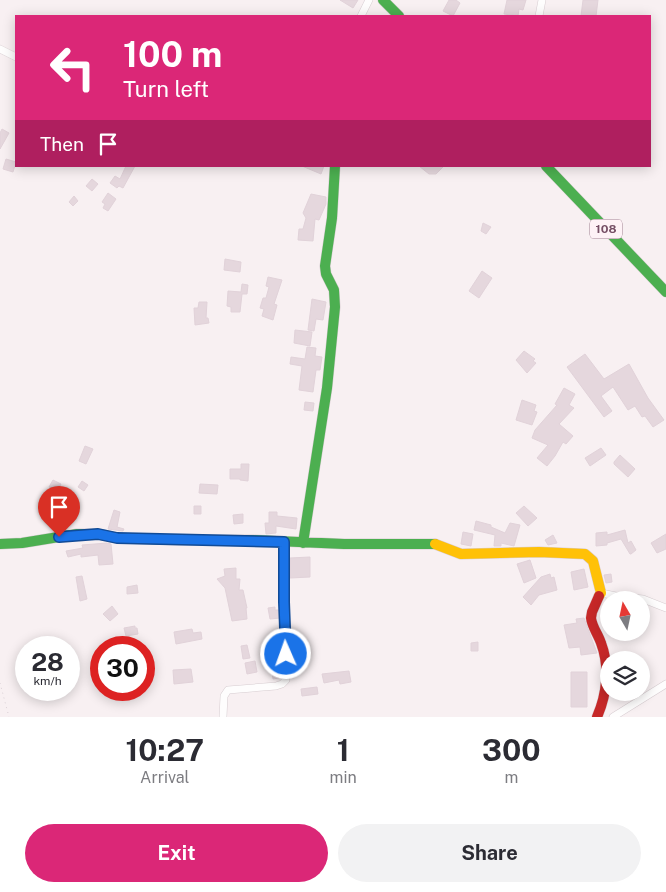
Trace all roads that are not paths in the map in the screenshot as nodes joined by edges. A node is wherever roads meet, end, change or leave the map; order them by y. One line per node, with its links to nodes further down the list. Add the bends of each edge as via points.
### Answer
1 (369, 0): 4 (street)
2 (383, 0): 5 (street)
3 (542, 0): 6 (street)
4 (362, 15)
5 (398, 15)
6 (539, 15)
7 (0, 49): 8 (street)
8 (15, 56)
9 (335, 167): 13 (street, via 325,266 334,290 335,307)
10 (547, 167): 11 (street, 108)
11 (666, 292)
12 (284, 542): 13 (street); 14 (street, via 77,534); 22 (street, via 286,680 276,686 228,690 224,696)
13 (303, 543): 15 (street, via 433,543 462,554 585,554 593,562)
14 (0, 544)
15 (601, 591)
16 (600, 597): 19 (street, via 591,613)
17 (650, 602): 18 (street)
18 (666, 608)
19 (600, 641)
20 (600, 641): 23 (street, via 607,678)
21 (666, 684): 24 (street)
22 (223, 717)
23 (598, 717)
24 (613, 717)

